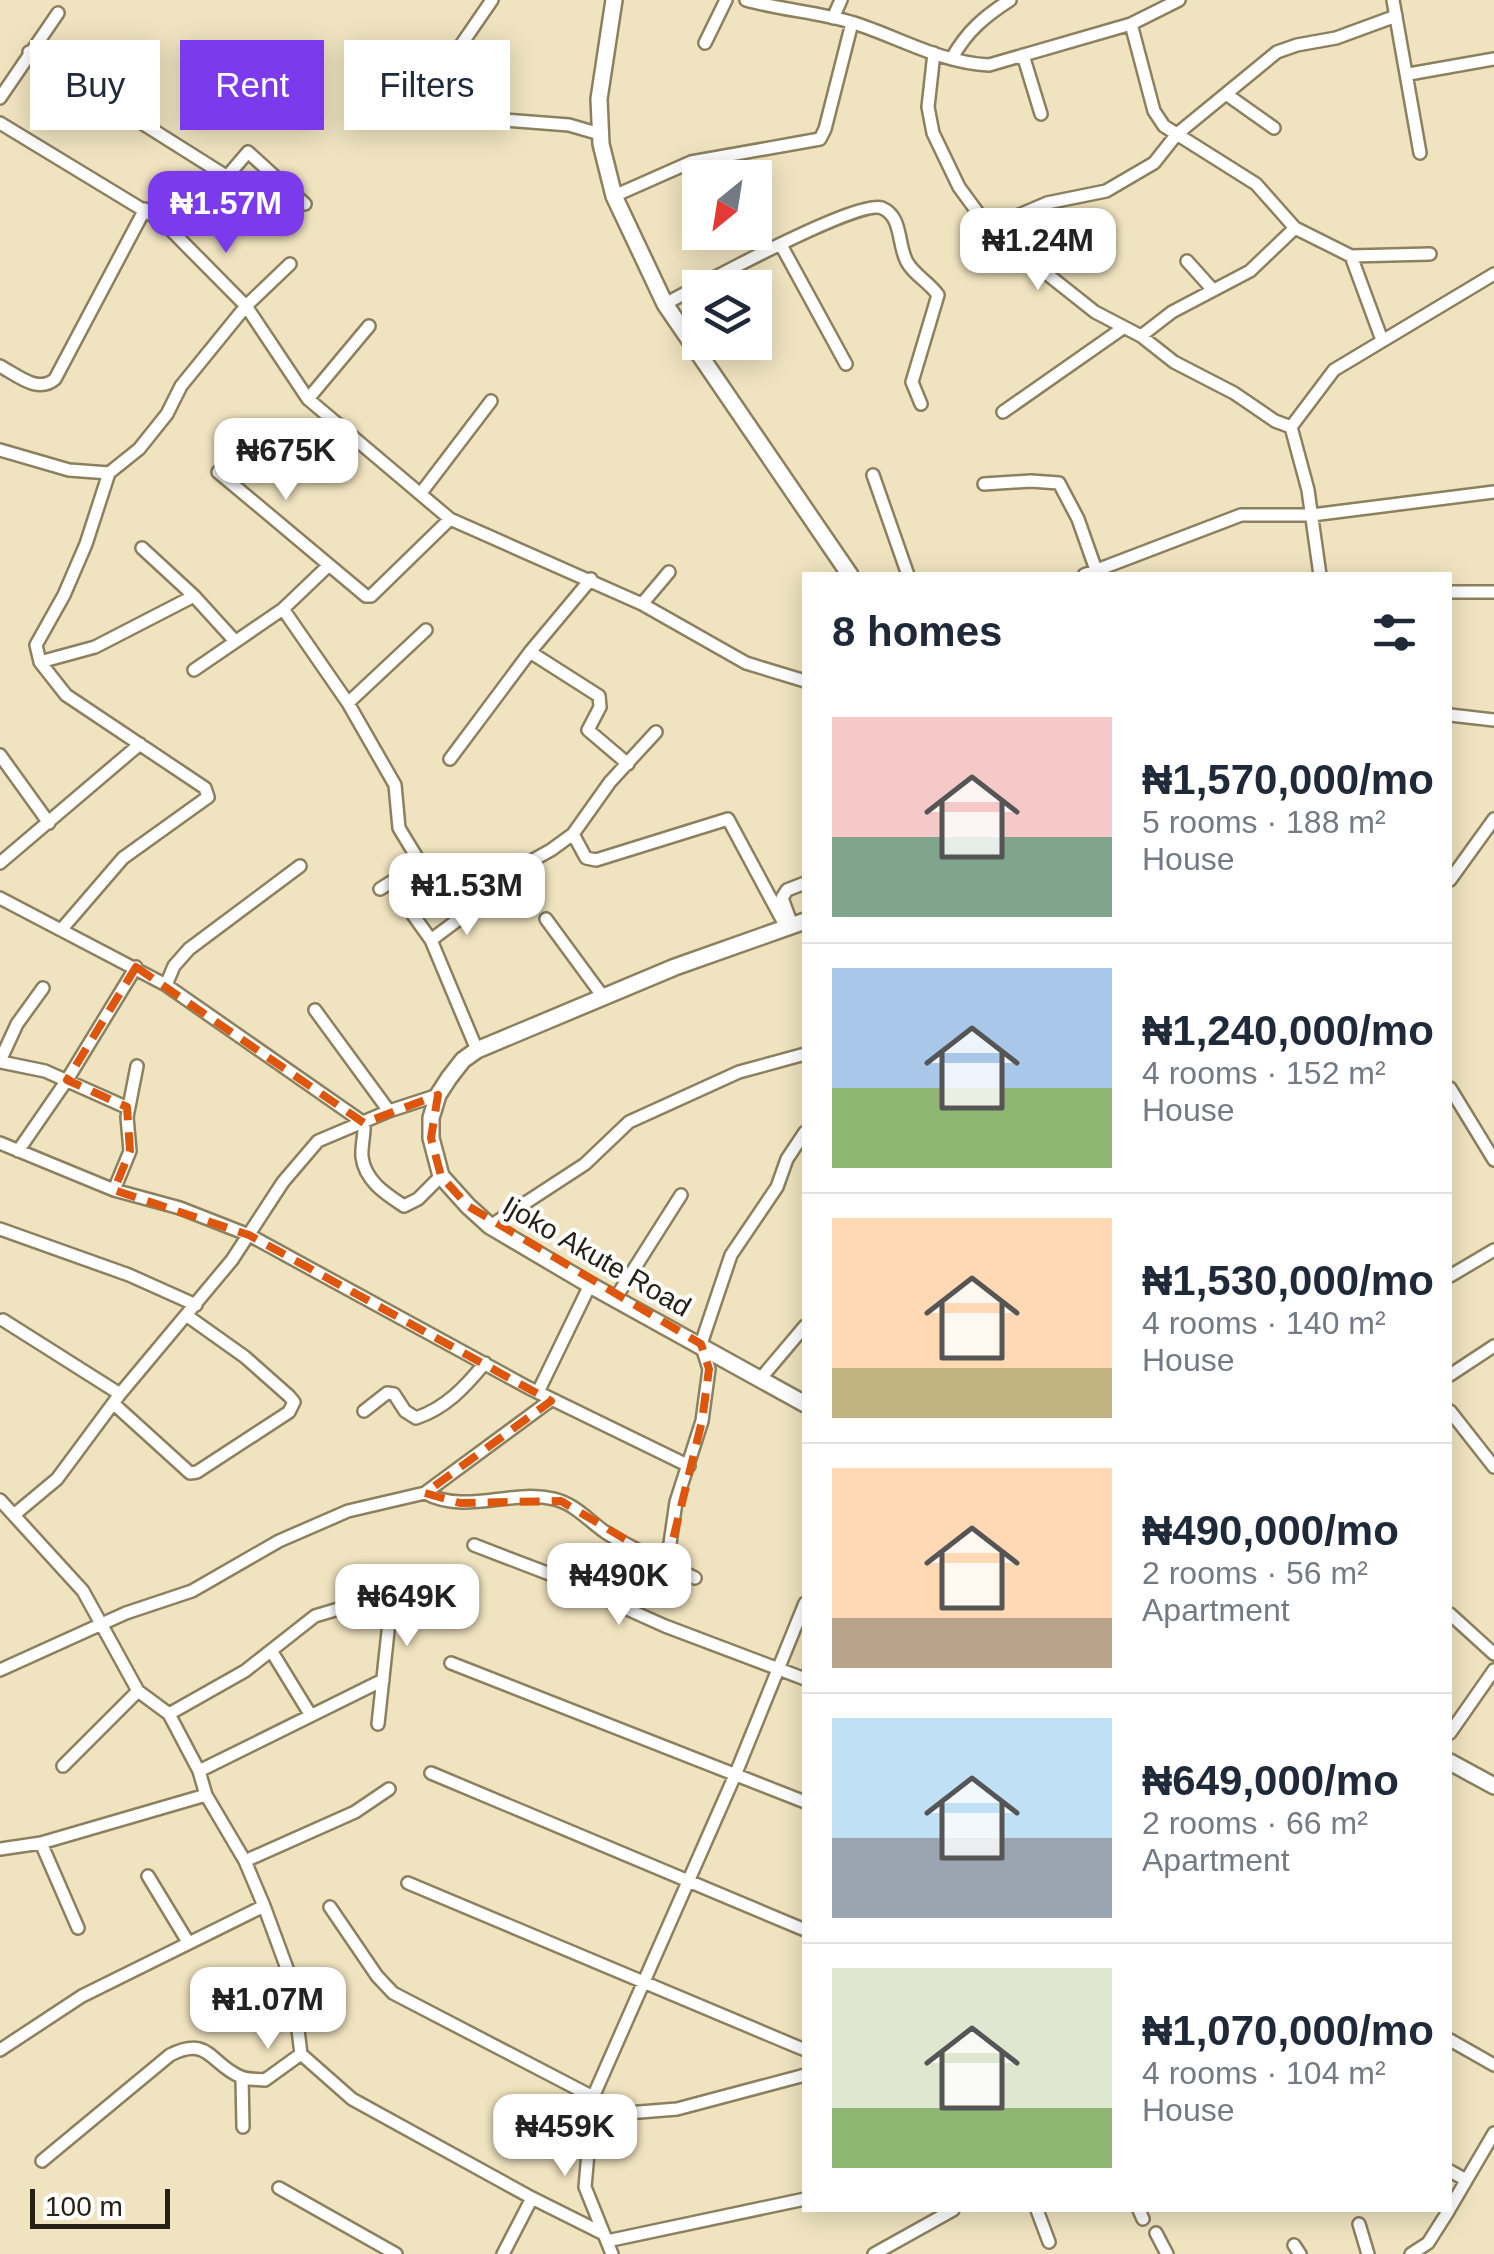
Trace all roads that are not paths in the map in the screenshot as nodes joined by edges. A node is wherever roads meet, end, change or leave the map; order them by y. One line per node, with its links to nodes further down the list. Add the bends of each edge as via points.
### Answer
1 (492, 0): 14 (street)
2 (614, 0): 28 (main road)
3 (726, 0): 15 (street)
4 (746, 0): 11 (street)
5 (842, 0): 11 (street)
6 (1010, 0): 19 (street, via 984,16)
7 (1180, 0): 13 (street)
8 (1393, 0): 10 (street)
9 (58, 14): 16 (street)
10 (1396, 16): 21 (street); 22 (street, via 1277,52)
11 (833, 18): 12 (street)
12 (852, 22): 17 (street); 32 (street, via 820,139 691,162)
13 (1130, 24): 18 (street); 29 (street, via 1154,111)
14 (464, 40)
15 (706, 43)
16 (29, 52): 23 (street); 31 (street)
17 (934, 53): 19 (street); 35 (street, via 928,107 933,133 959,187)
18 (1023, 55): 19 (street, via 988,65); 24 (street)
19 (952, 58)
20 (1494, 59): 21 (street)
21 (1409, 74): 30 (street)
22 (1226, 94): 27 (street); 29 (street)
23 (0, 98)
24 (1040, 114)
25 (510, 120): 28 (street)
26 (0, 123): 34 (street)
27 (1274, 128)
28 (600, 134): 32 (main road)
29 (1177, 134): 35 (street, via 1154,163 1106,191 1047,203); 36 (street, via 1256,184)
30 (1420, 154)
31 (226, 176): 33 (street, via 248,152); 37 (street)
32 (614, 196): 46 (main road)
33 (305, 204)
34 (145, 209): 37 (street); 53 (street, via 55,379 40,386)
35 (989, 228): 49 (street)
36 (1294, 228): 40 (street); 45 (street, via 1250,271)
37 (177, 235): 47 (street)
38 (780, 244): 46 (street); 52 (street); 56 (street, via 875,206 896,220 906,261 938,296 912,382)
39 (1430, 254): 40 (street)
40 (1351, 256): 51 (street)
41 (1187, 261): 45 (street)
42 (290, 264): 47 (street)
43 (1494, 274): 44 (street); 51 (street)
44 (1494, 284)
45 (1213, 290): 50 (street)
46 (665, 304): 72 (main road)
47 (246, 306): 54 (street); 61 (street, via 139,449)
48 (369, 326): 54 (street)
49 (1123, 328): 50 (street); 57 (street)
50 (1141, 336): 58 (street, via 1174,362)
51 (1382, 340): 58 (street, via 1334,370)
52 (846, 364)
53 (0, 366)
54 (308, 399): 65 (street)
55 (491, 401): 65 (street)
56 (921, 404)
57 (1003, 412)
58 (1291, 426): 66 (street)
59 (0, 450): 61 (street, via 68,470)
60 (218, 472): 70 (street)
61 (110, 473): 87 (street, via 79,561 36,644)
62 (874, 475): 73 (street)
63 (984, 484): 74 (street, via 1064,487)
64 (1494, 492): 66 (street)
65 (420, 493): 67 (street)
66 (1312, 515): 69 (street, via 1241,515); 77 (street)
67 (450, 519): 70 (street, via 371,596); 78 (street)
68 (142, 548): 81 (street)
69 (1123, 560): 75 (street); 76 (street)
70 (328, 566): 83 (street)
71 (669, 572): 82 (street)
72 (848, 572)
73 (907, 572)
74 (1090, 572)
75 (1093, 572)
76 (1125, 572)
77 (1320, 572)
78 (591, 579): 82 (street); 86 (street)
79 (1452, 592): 80 (street)
80 (1494, 592)
81 (194, 596): 85 (street); 87 (street, via 94,647)
82 (642, 604): 89 (street, via 746,663)
83 (283, 609): 85 (street); 90 (street)
84 (426, 630): 90 (street)
85 (234, 640): 88 (street)
86 (530, 652): 96 (street); 97 (street, via 599,696 588,730)
87 (40, 662): 94 (street, via 66,696)
88 (194, 670)
89 (802, 680)
90 (348, 704): 104 (street, via 395,785 399,828)
91 (1452, 715): 92 (street)
92 (1494, 720)
93 (656, 732): 97 (street)
94 (140, 744): 99 (street); 112 (street, via 205,788 208,797 123,858)
95 (0, 756): 99 (street)
96 (450, 760)
97 (628, 764): 100 (street)
98 (1494, 818): 103 (street)
99 (49, 822): 101 (street)
100 (573, 834): 104 (street, via 508,870); 111 (street, via 586,858 596,860 728,819)
101 (0, 863)
102 (300, 866): 115 (street, via 189,950)
103 (1452, 877)
104 (430, 878): 106 (street, via 396,879)
105 (802, 885): 111 (street, via 782,898)
106 (380, 890)
107 (0, 898): 112 (street)
108 (479, 904): 113 (street)
109 (411, 912): 113 (street)
110 (546, 920): 117 (street)
111 (795, 924): 117 (main road)
112 (61, 930): 114 (street)
113 (431, 940): 119 (street)
114 (136, 967): 115 (street); 123 (street)
115 (166, 985): 128 (street)
116 (43, 988): 121 (street)
117 (604, 998): 119 (main road)
118 (315, 1010): 127 (street)
119 (477, 1050): 125 (main road)
120 (802, 1055): 136 (street, via 739,1072 630,1122 585,1164)
121 (1, 1062): 123 (street)
122 (137, 1066): 126 (street)
123 (67, 1080): 126 (street); 131 (street)
124 (1452, 1091): 132 (street)
125 (438, 1095): 127 (street); 133 (main road, via 431,1128)
126 (128, 1108): 134 (street, via 130,1151)
127 (389, 1110): 128 (street)
128 (364, 1123): 133 (street, via 361,1154 382,1192 404,1206); 138 (street, via 318,1141)
129 (802, 1136): 147 (street, via 731,1254)
130 (0, 1143): 131 (street)
131 (18, 1152): 134 (street)
132 (1493, 1157)
133 (441, 1176): 136 (main road, Ijoko Akute Road)
134 (114, 1190): 138 (street)
135 (682, 1195): 142 (street)
136 (490, 1226): 141 (main road, Ijoko Akute Road)
137 (0, 1229): 143 (street)
138 (248, 1234): 143 (street); 149 (street)
139 (1494, 1250): 140 (street)
140 (1452, 1275)
141 (590, 1286): 142 (main road, Ijoko Akute Road); 152 (street)
142 (615, 1299): 147 (main road, Ijoko Akute Road)
143 (196, 1304): 144 (street)
144 (186, 1315): 153 (street); 153 (street, via 289,1396 289,1412 190,1472)
145 (3, 1320): 153 (street)
146 (802, 1330): 151 (street)
147 (701, 1344): 151 (main road, Ijoko Akute Road); 158 (street, via 710,1369)
148 (1494, 1346): 150 (street)
149 (485, 1363): 152 (street); 156 (street, via 461,1392 428,1414 416,1418 387,1393)
150 (1452, 1373)
151 (762, 1378): 155 (main road, Ijoko Akute Road)
152 (538, 1392): 154 (street)
153 (117, 1399): 162 (street, via 57,1479)
154 (551, 1400): 158 (street); 160 (street)
155 (802, 1402)
156 (364, 1411)
157 (1452, 1413): 159 (street)
158 (689, 1466): 164 (street)
159 (1494, 1467)
160 (425, 1493): 164 (street, via 441,1502 561,1501); 170 (street, via 348,1511 192,1591)
161 (0, 1500): 162 (street)
162 (14, 1514): 170 (street, via 83,1591)
163 (474, 1545): 174 (street)
164 (667, 1564): 165 (street)
165 (695, 1578)
166 (345, 1606): 171 (street, via 315,1616)
167 (802, 1612): 174 (street)
168 (390, 1613): 178 (street)
169 (1452, 1616): 172 (street)
170 (104, 1625): 175 (street); 180 (street)
171 (272, 1652): 183 (street); 184 (street)
172 (1494, 1654)
173 (452, 1663): 191 (street)
174 (781, 1668): 177 (street); 191 (street)
175 (0, 1670)
176 (1494, 1670): 179 (street)
177 (802, 1678)
178 (383, 1680): 184 (street); 185 (street)
179 (1489, 1684): 182 (street)
180 (138, 1690): 183 (street); 188 (street)
181 (1452, 1700): 182 (street)
182 (1465, 1708): 186 (street)
183 (169, 1714): 189 (street)
184 (310, 1714): 189 (street)
185 (378, 1724)
186 (1452, 1730)
187 (1452, 1763): 192 (main road)
188 (63, 1766)
189 (199, 1771): 194 (street)
190 (431, 1773): 200 (street)
191 (736, 1773): 195 (street); 200 (street)
192 (1494, 1786)
193 (389, 1788): 198 (street, via 354,1812)
194 (206, 1795): 196 (street); 198 (street)
195 (802, 1801)
196 (41, 1843): 197 (street); 204 (street)
197 (0, 1848)
198 (245, 1861): 202 (street)
199 (148, 1876): 206 (street)
200 (690, 1880): 205 (street); 207 (street)
201 (408, 1883): 207 (street)
202 (264, 1906): 206 (street); 211 (street, via 292,1982)
203 (330, 1907): 215 (street, via 393,1994)
204 (78, 1928)
205 (802, 1929)
206 (188, 1942): 210 (street, via 82,1996)
207 (641, 1984): 209 (street); 215 (street)
208 (1452, 2041): 212 (street)
209 (802, 2049)
210 (0, 2050)
211 (301, 2054): 214 (street, via 266,2080); 223 (street, via 352,2100)
212 (1494, 2065)
213 (802, 2076): 216 (street, via 677,2109)
214 (242, 2078): 217 (street); 219 (street, via 201,2048 186,2046)
215 (593, 2097): 216 (street)
216 (590, 2116): 231 (street, via 585,2186)
217 (244, 2127)
218 (1494, 2133): 221 (street)
219 (42, 2161)
220 (1452, 2172): 221 (street)
221 (1466, 2180): 225 (street)
222 (279, 2188): 233 (street)
223 (532, 2198): 231 (street); 234 (street)
224 (802, 2199): 231 (street)
225 (1452, 2204)
226 (949, 2212): 236 (street)
227 (1037, 2212): 232 (street)
228 (1447, 2212): 239 (street, via 1428,2243)
229 (1359, 2224): 238 (street)
230 (1156, 2234): 237 (street)
231 (604, 2237): 235 (street)
232 (1049, 2242)
233 (396, 2254)
234 (503, 2254)
235 (612, 2254)
236 (874, 2254)
237 (1167, 2254)
238 (1368, 2254)
239 (1411, 2254)

